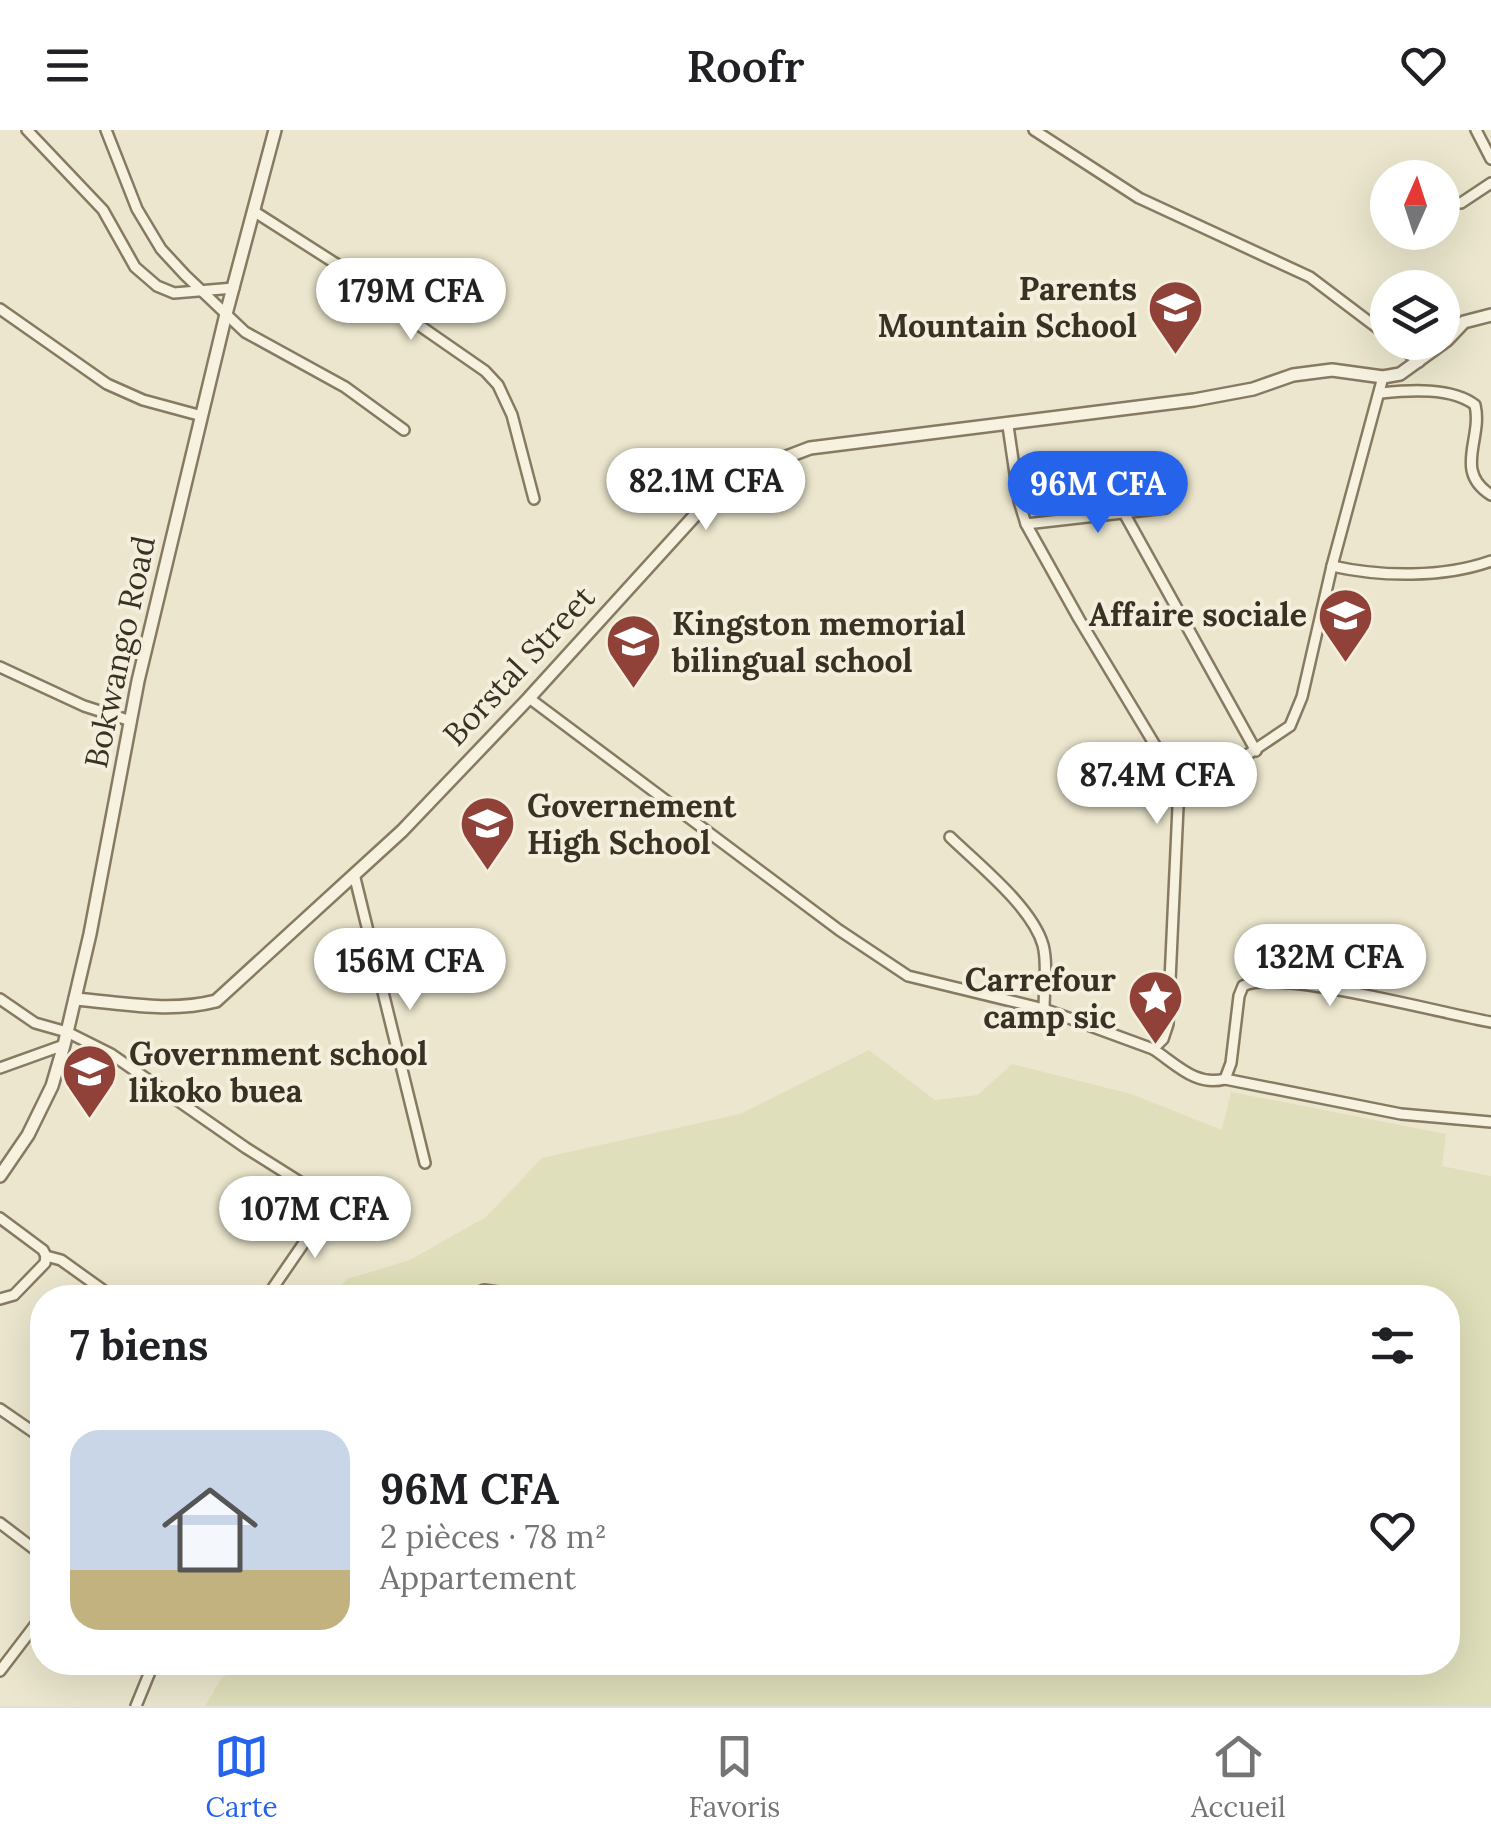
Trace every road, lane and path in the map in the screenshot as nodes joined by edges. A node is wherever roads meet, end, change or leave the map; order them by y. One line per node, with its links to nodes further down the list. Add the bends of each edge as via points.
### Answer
1 (27, 130): 11 (street, via 104,210 135,266 174,293)
2 (106, 130): 11 (street, via 160,249)
3 (275, 130): 9 (street, Bokwango Road)
4 (1034, 130): 15 (street, via 1140,198 1310,277)
5 (1476, 130): 6 (street)
6 (1491, 159)
7 (1491, 183): 8 (street)
8 (1461, 203)
9 (255, 212): 10 (street, Bokwango Road); 24 (street, via 363,280 485,371 512,414)
10 (234, 288): 11 (street); 13 (street, Bokwango Road)
11 (204, 292): 13 (street)
12 (0, 308): 20 (street, via 108,384)
13 (226, 314): 20 (street, Bokwango Road); 22 (street)
14 (1491, 315): 17 (street, via 1464,322)
15 (1370, 322)
16 (1417, 360): 17 (street)
17 (1419, 362): 18 (street)
18 (1383, 378): 19 (street); 21 (street, Borstal Street, via 1332,370 1194,400)
19 (1381, 393): 23 (street, via 1436,393 1475,405 1471,470); 29 (street)
20 (202, 416): 32 (street, Bokwango Road)
21 (1008, 426): 27 (street); 31 (street, Borstal Street, via 810,448 744,473 709,500)
22 (404, 430)
23 (1491, 495)
24 (534, 498)
25 (1166, 508): 26 (street)
26 (1124, 513): 27 (street); 33 (street)
27 (1026, 524): 34 (street)
28 (1491, 562): 29 (street, via 1411,572)
29 (1332, 566): 33 (street, via 1290,726)
30 (0, 668): 32 (street)
31 (529, 698): 36 (street, Borstal Street); 39 (street, via 908,976)
32 (131, 721): 37 (street, Bokwango Road)
33 (1256, 751): 34 (street)
34 (1179, 784): 42 (street, via 1168,1024)
35 (950, 838): 39 (street, via 1037,929 1044,950)
36 (354, 874): 37 (street, Borstal Street, via 216,1001 154,1008); 46 (street)
37 (76, 999): 41 (street, Bokwango Road)
38 (0, 1000): 41 (street)
39 (1044, 1009): 42 (street)
40 (1491, 1022): 44 (street, via 1254,980 1240,996)
41 (65, 1039): 43 (street); 47 (street, Bokwango Road, via 52,1086); 48 (street, via 111,1054)
42 (1153, 1049): 44 (street, via 1199,1080)
43 (0, 1068)
44 (1225, 1079): 45 (street, via 1402,1114)
45 (1491, 1122)
46 (425, 1163)
47 (0, 1176)
48 (332, 1202): 50 (street); 53 (street)
49 (0, 1218): 51 (street)
50 (364, 1223)
51 (46, 1256): 52 (street); 54 (street, via 14,1295)
52 (96, 1285)
53 (275, 1285)
54 (0, 1299)
55 (0, 1409): 56 (street)
56 (30, 1430)
57 (0, 1523): 58 (street)
58 (30, 1546)
59 (30, 1632): 60 (street)
60 (0, 1672)
61 (149, 1675): 62 (street)
62 (136, 1706)

